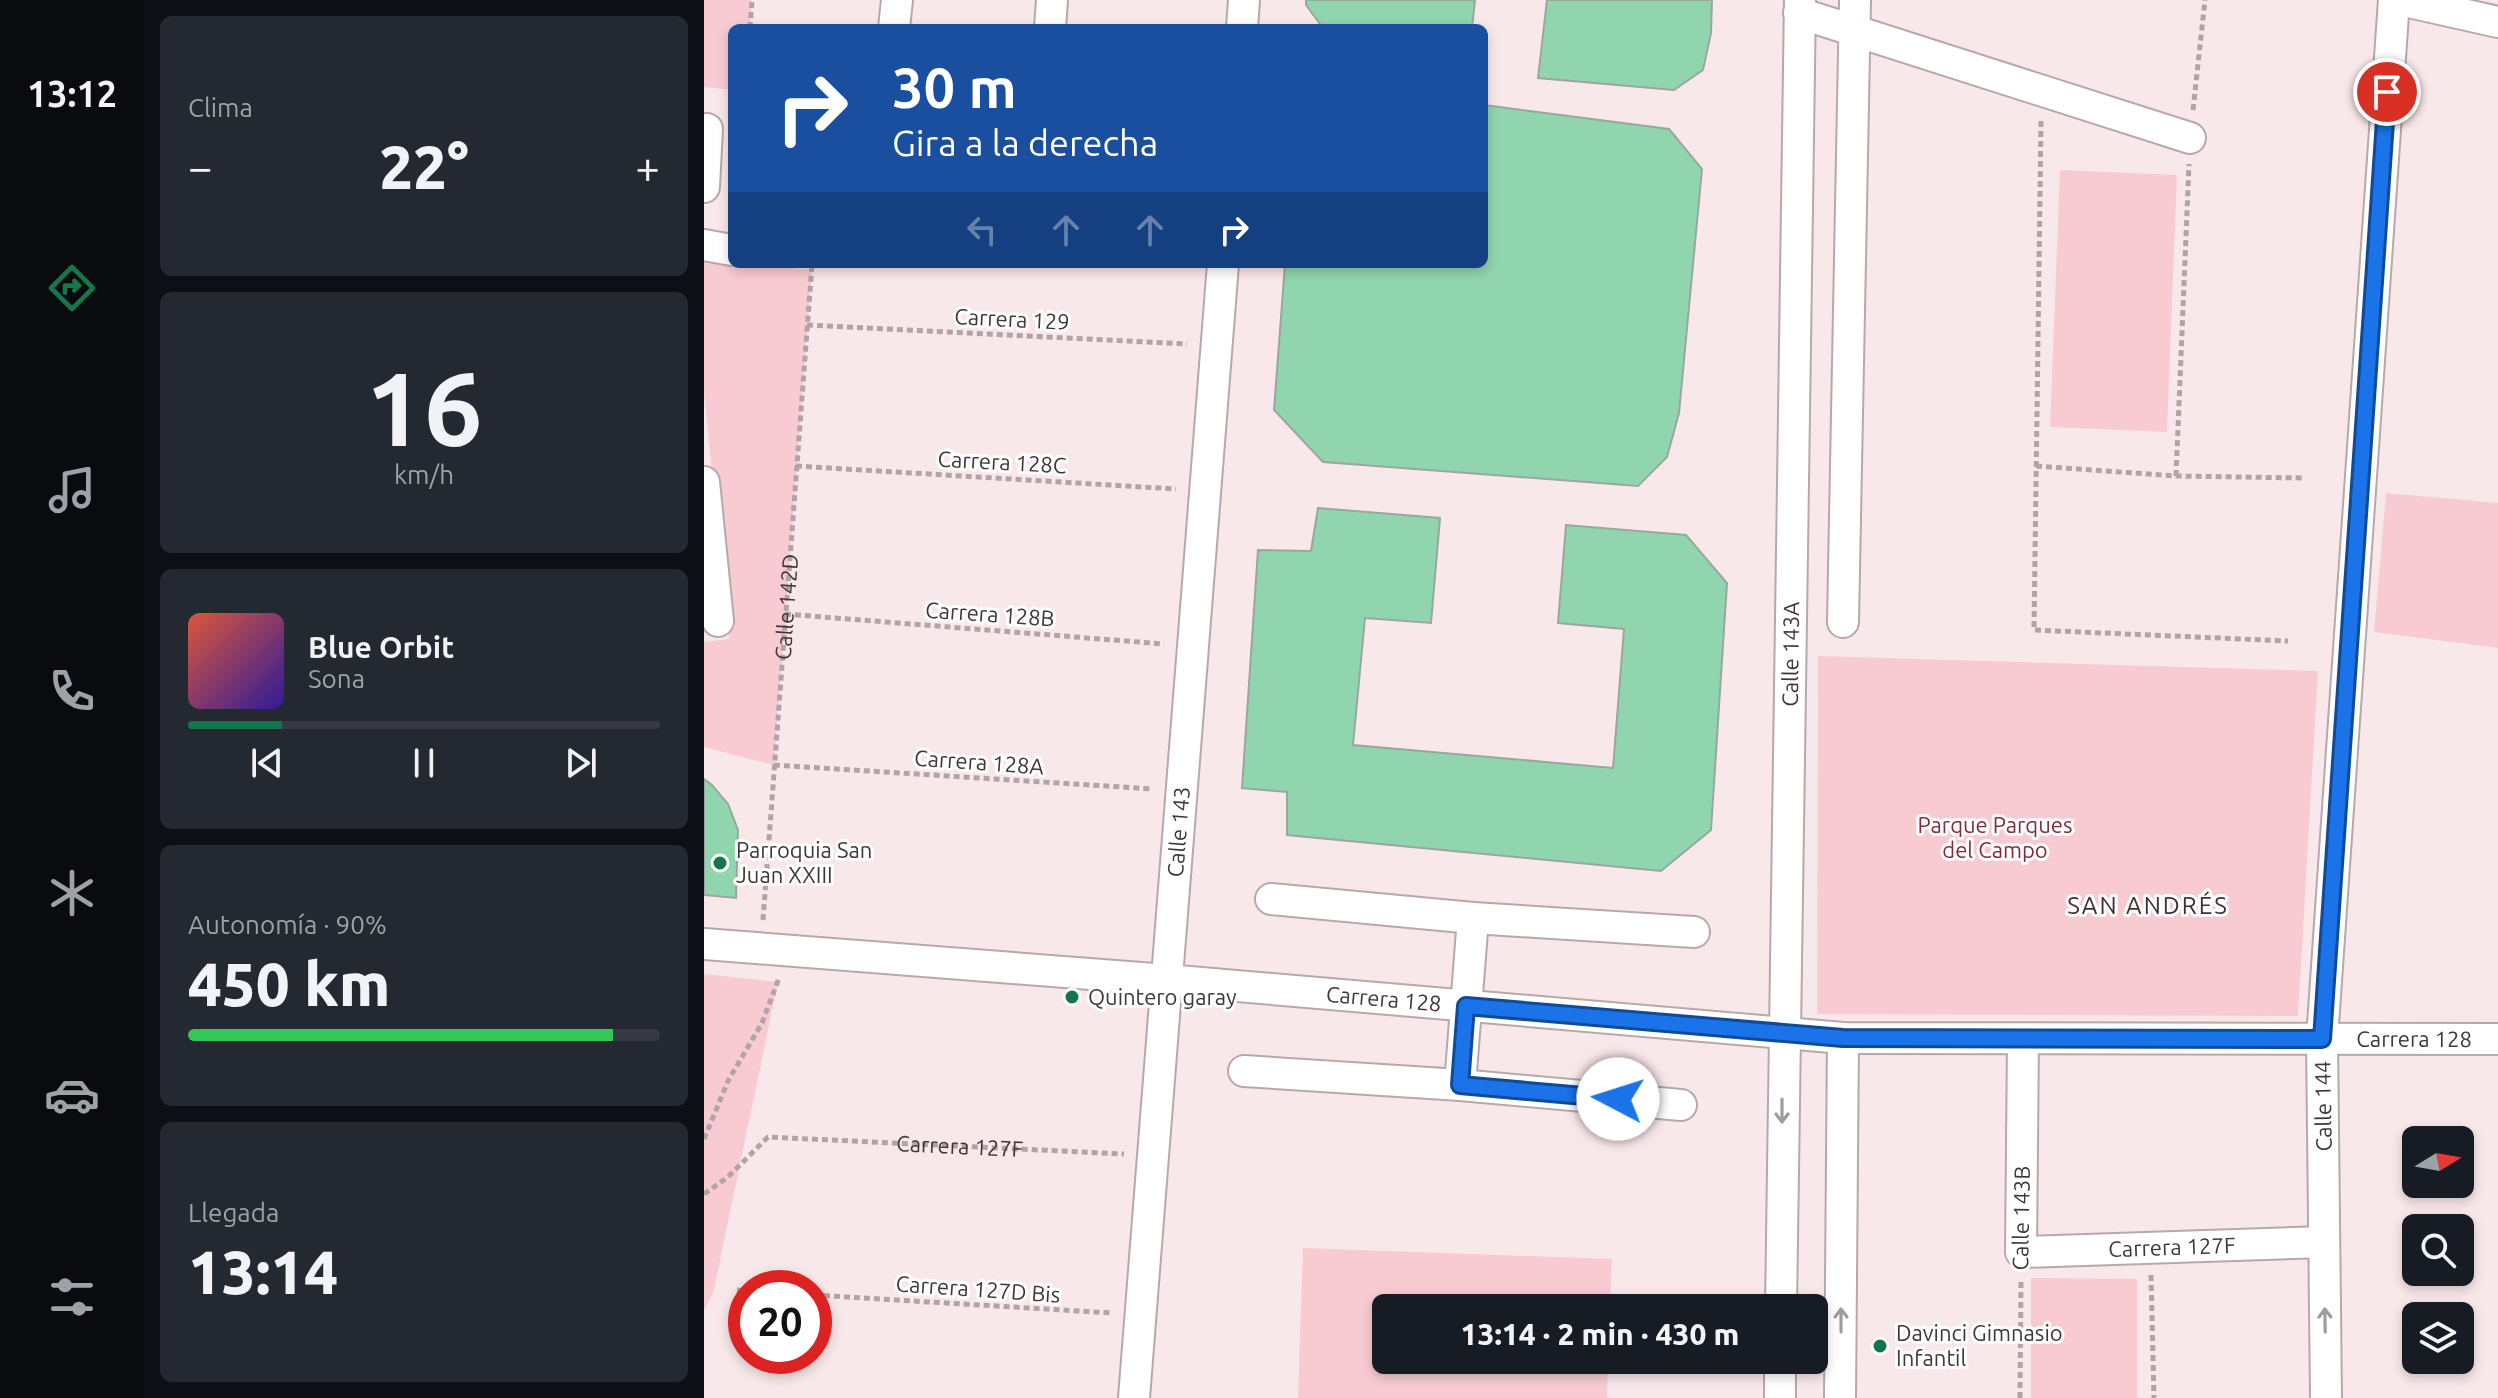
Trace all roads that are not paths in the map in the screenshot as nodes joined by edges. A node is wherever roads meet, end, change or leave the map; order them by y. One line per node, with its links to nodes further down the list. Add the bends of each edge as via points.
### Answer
1 (897, 0): 9 (street)
2 (1052, 0): 10 (street)
3 (1244, 0): 11 (street)
4 (1855, 0): 12 (street)
5 (2394, 0): 31 (street, Calle 144)
6 (2400, 0): 8 (street)
7 (1800, 6): 12 (street); 28 (street, Calle 143A)
8 (2498, 22)
9 (894, 24)
10 (1050, 24)
11 (1242, 24)
12 (1854, 30): 14 (street); 21 (street)
13 (714, 129): 15 (street)
14 (2190, 138)
15 (704, 187)
16 (704, 245): 17 (street)
17 (728, 249)
18 (1223, 268): 26 (street, Calle 143)
19 (704, 482): 20 (street)
20 (718, 621)
21 (1843, 622)
22 (1271, 899): 23 (street)
23 (1473, 918): 24 (street); 27 (street)
24 (1694, 932)
25 (704, 944): 26 (street, Carrera 128)
26 (1167, 980): 27 (street, Carrera 128); 40 (street, Calle 143)
27 (1466, 1006): 28 (street, Carrera 128); 34 (street)
28 (1783, 1033): 29 (street, Carrera 128); 38 (street, Calle 143A, one-way to 38)
29 (1843, 1038): 30 (street, Carrera 128); 42 (street, one-way to 29)
30 (2023, 1039): 31 (street, Carrera 128); 37 (street, Calle 143B)
31 (2322, 1039): 32 (street, Carrera 128); 36 (street, Calle 144)
32 (2498, 1039)
33 (1244, 1071): 34 (street)
34 (1460, 1085): 35 (street)
35 (1681, 1105)
36 (2324, 1242): 37 (street, Carrera 127F); 43 (street, Calle 144, one-way to 36)
37 (2021, 1252)
38 (1781, 1294)
39 (1780, 1374): 41 (street)
40 (1134, 1398)
41 (1780, 1398)
42 (1840, 1398)
43 (2326, 1398)

